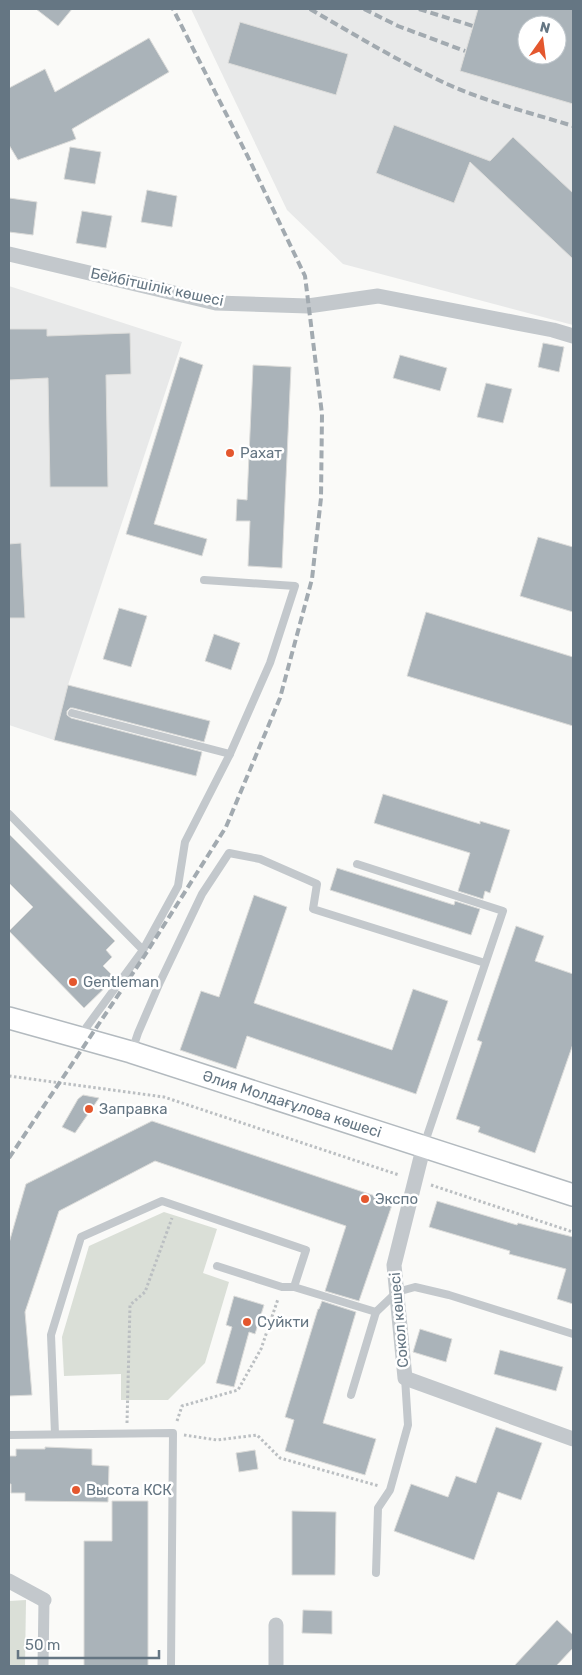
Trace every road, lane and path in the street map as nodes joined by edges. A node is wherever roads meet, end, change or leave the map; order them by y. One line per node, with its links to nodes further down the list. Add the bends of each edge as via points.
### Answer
1 (9, 254): 2 (street, Бейбітшілік көшесі, via 216,303 308,306 378,296)
2 (573, 336)
3 (204, 580): 5 (lane, via 295,586 270,663)
4 (72, 714): 5 (lane)
5 (230, 754): 8 (lane, via 185,842 178,886)
6 (9, 814): 8 (lane)
7 (357, 864): 9 (lane, via 503,911)
8 (143, 950): 11 (lane)
9 (485, 963): 12 (lane, via 313,909 317,884 260,859 229,853 202,894); 14 (lane)
10 (9, 1018): 11 (main road, Әлия Молдағұлова көшесі)
11 (79, 1037): 12 (main road, Әлия Молдағұлова көшесі)
12 (131, 1052): 14 (main road, Әлия Молдағұлова көшесі)
13 (9, 1076): 15 (path, via 164,1097)
14 (424, 1146): 15 (street, Сокол көшесі); 16 (main road, Әлия Молдағұлова көшесі)
15 (415, 1180): 18 (path); 22 (street, Сокол көшесі, via 394,1265)
16 (573, 1195)
17 (176, 1206): 21 (lane, via 306,1250); 27 (path, via 145,1292 130,1305); 29 (lane, via 162,1201 81,1237 51,1335)
18 (573, 1232)
19 (217, 1266): 20 (lane)
20 (282, 1287): 21 (lane); 28 (path, via 261,1349 238,1390 182,1406)
21 (294, 1287): 23 (lane)
22 (397, 1292): 23 (lane); 24 (lane, via 415,1287 449,1295); 25 (street, Сокол көшесі)
23 (376, 1312): 26 (lane)
24 (573, 1334)
25 (405, 1378): 31 (street, Сокол көшесі); 32 (lane, via 408,1425)
26 (351, 1395)
27 (126, 1433): 28 (lane); 29 (lane)
28 (173, 1433): 32 (path, via 217,1440 257,1435 280,1458); 38 (lane)
29 (55, 1434): 30 (lane)
30 (9, 1435)
31 (573, 1440)
32 (390, 1490): 33 (lane, via 378,1508)
33 (376, 1573)
34 (9, 1581): 35 (street)
35 (44, 1600): 37 (street)
36 (276, 1625): 39 (street)
37 (43, 1666)
38 (171, 1666)
39 (276, 1666)

